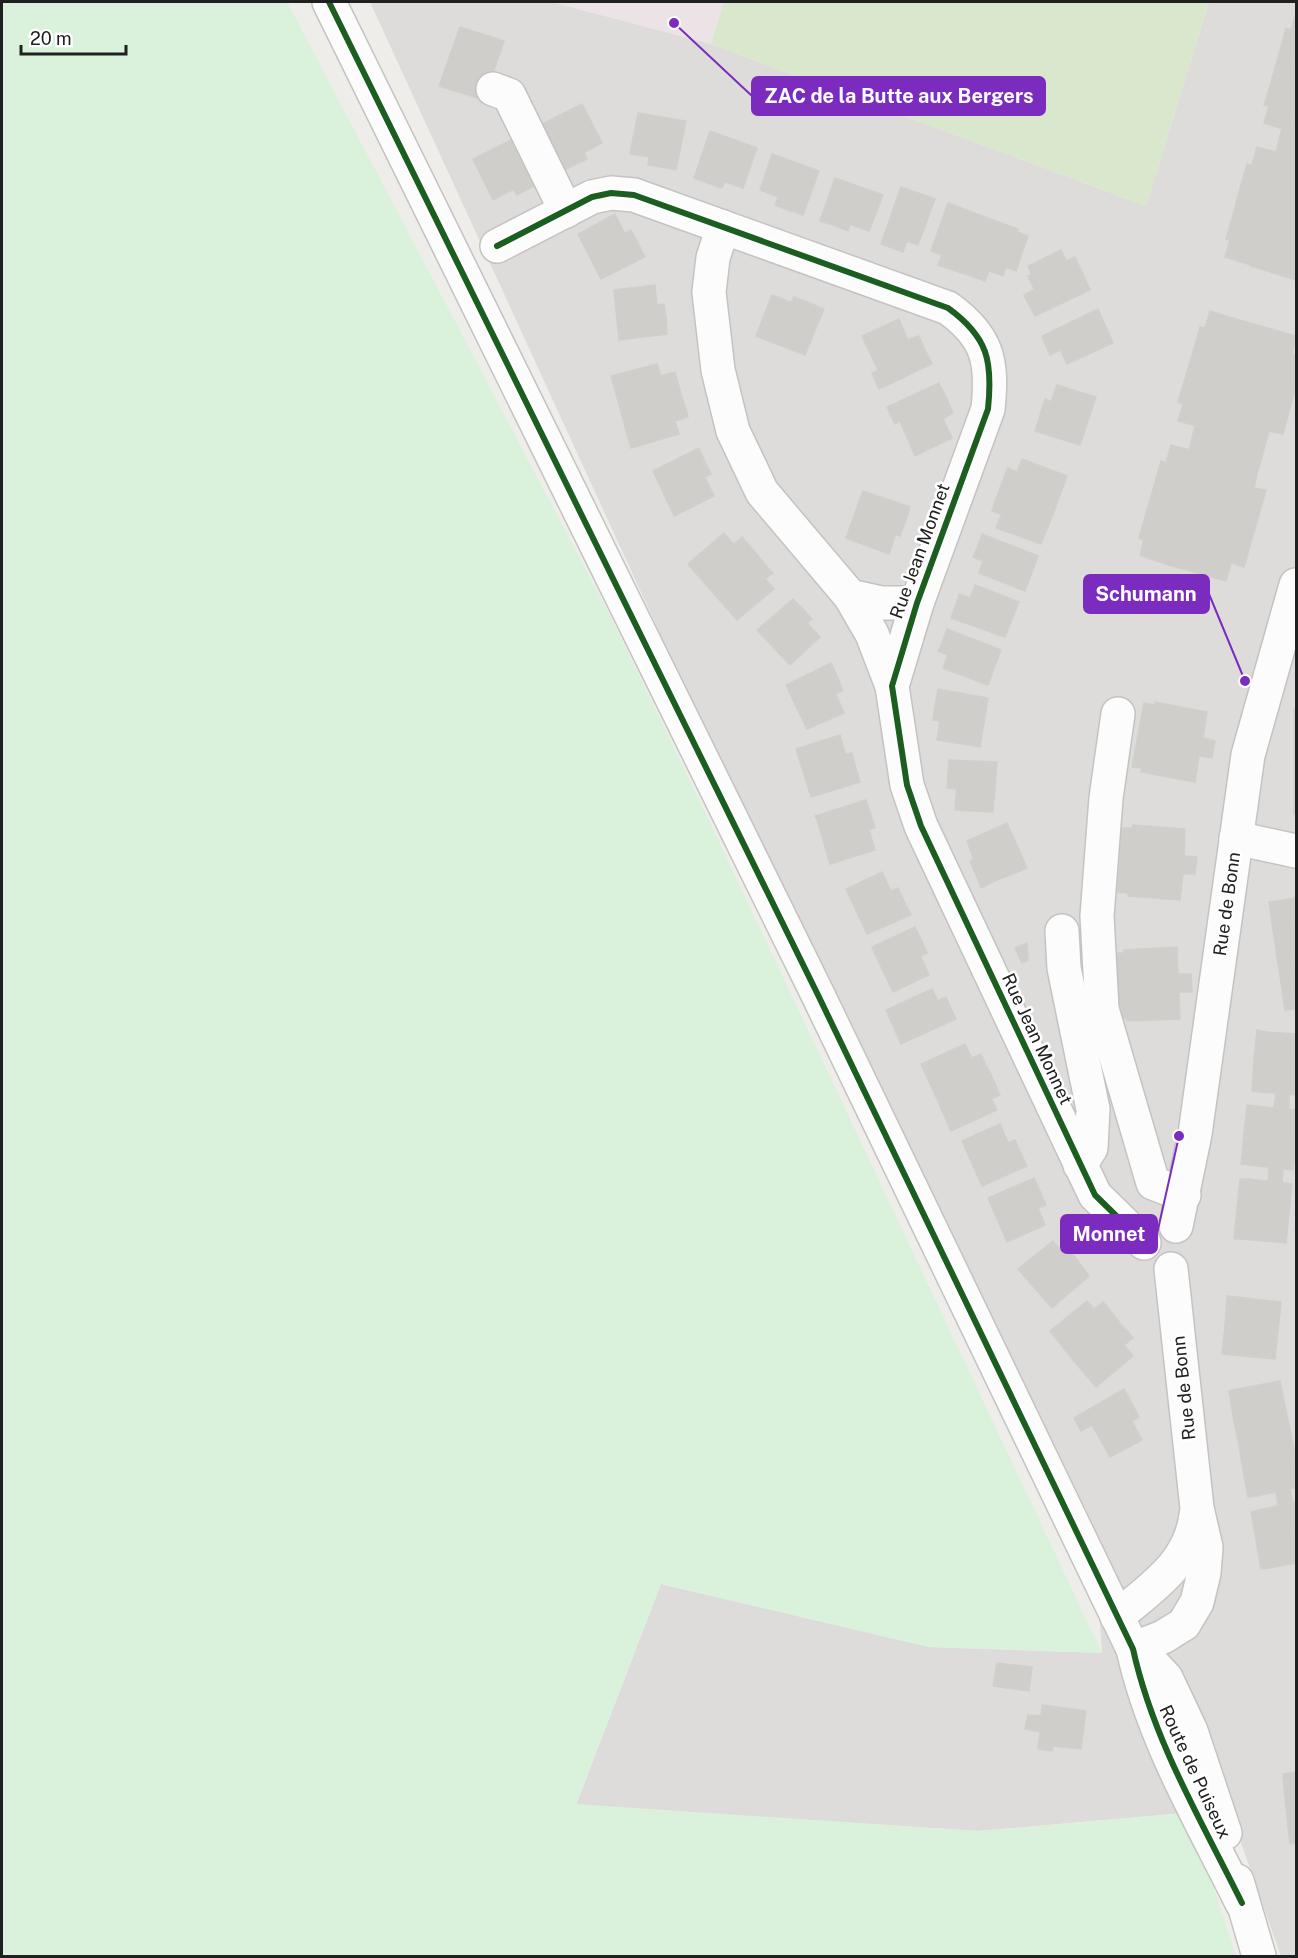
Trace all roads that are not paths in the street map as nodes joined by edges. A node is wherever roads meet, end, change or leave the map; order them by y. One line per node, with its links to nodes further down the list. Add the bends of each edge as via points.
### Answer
1 (329, 2): 20 (street, Route de Puiseux, via 818,995)
2 (493, 89): 3 (street, via 509,95)
3 (566, 211): 4 (street, Rue Jean Monnet, via 592,197 610,193 634,195); 5 (street, Rue Jean Monnet)
4 (723, 227): 7 (street, Rue Jean Monnet, via 713,258 709,292 718,370 733,431 762,492); 8 (street, Rue Jean Monnet, via 948,308 970,324 983,346 991,378 988,409)
5 (497, 246)
6 (1296, 585): 11 (street, Rue de Bonn, via 1248,755)
7 (850, 596): 8 (street, via 882,603); 9 (street, Rue Jean Monnet, via 872,634)
8 (917, 603): 9 (street, Rue Jean Monnet)
9 (892, 686): 14 (street, Rue Jean Monnet, via 907,785 921,826)
10 (1118, 714): 15 (street, via 1106,798 1097,916 1102,1009 1153,1183)
11 (1236, 838): 12 (street); 15 (street, Rue de Bonn)
12 (1296, 851)
13 (1062, 931): 14 (street, via 1064,968 1093,1109 1092,1149)
14 (1080, 1166): 17 (street, Rue Jean Monnet, via 1095,1195)
15 (1184, 1195): 16 (street, Rue de Bonn)
16 (1176, 1226): 17 (street, via 1156,1227); 18 (street, via 1186,1236 1189,1249 1183,1262)
17 (1144, 1243): 18 (street, via 1151,1263)
18 (1171, 1269): 19 (street, Rue de Bonn)
19 (1197, 1508): 20 (street, Rue de Bonn, via 1184,1556); 21 (street, Rue de Bonn, via 1206,1547 1197,1602 1184,1624)
20 (1117, 1617): 21 (street, Route de Puiseux)
21 (1133, 1649): 22 (street, Route de Puiseux, via 1142,1692 1161,1742 1242,1903)
22 (1259, 1956)

